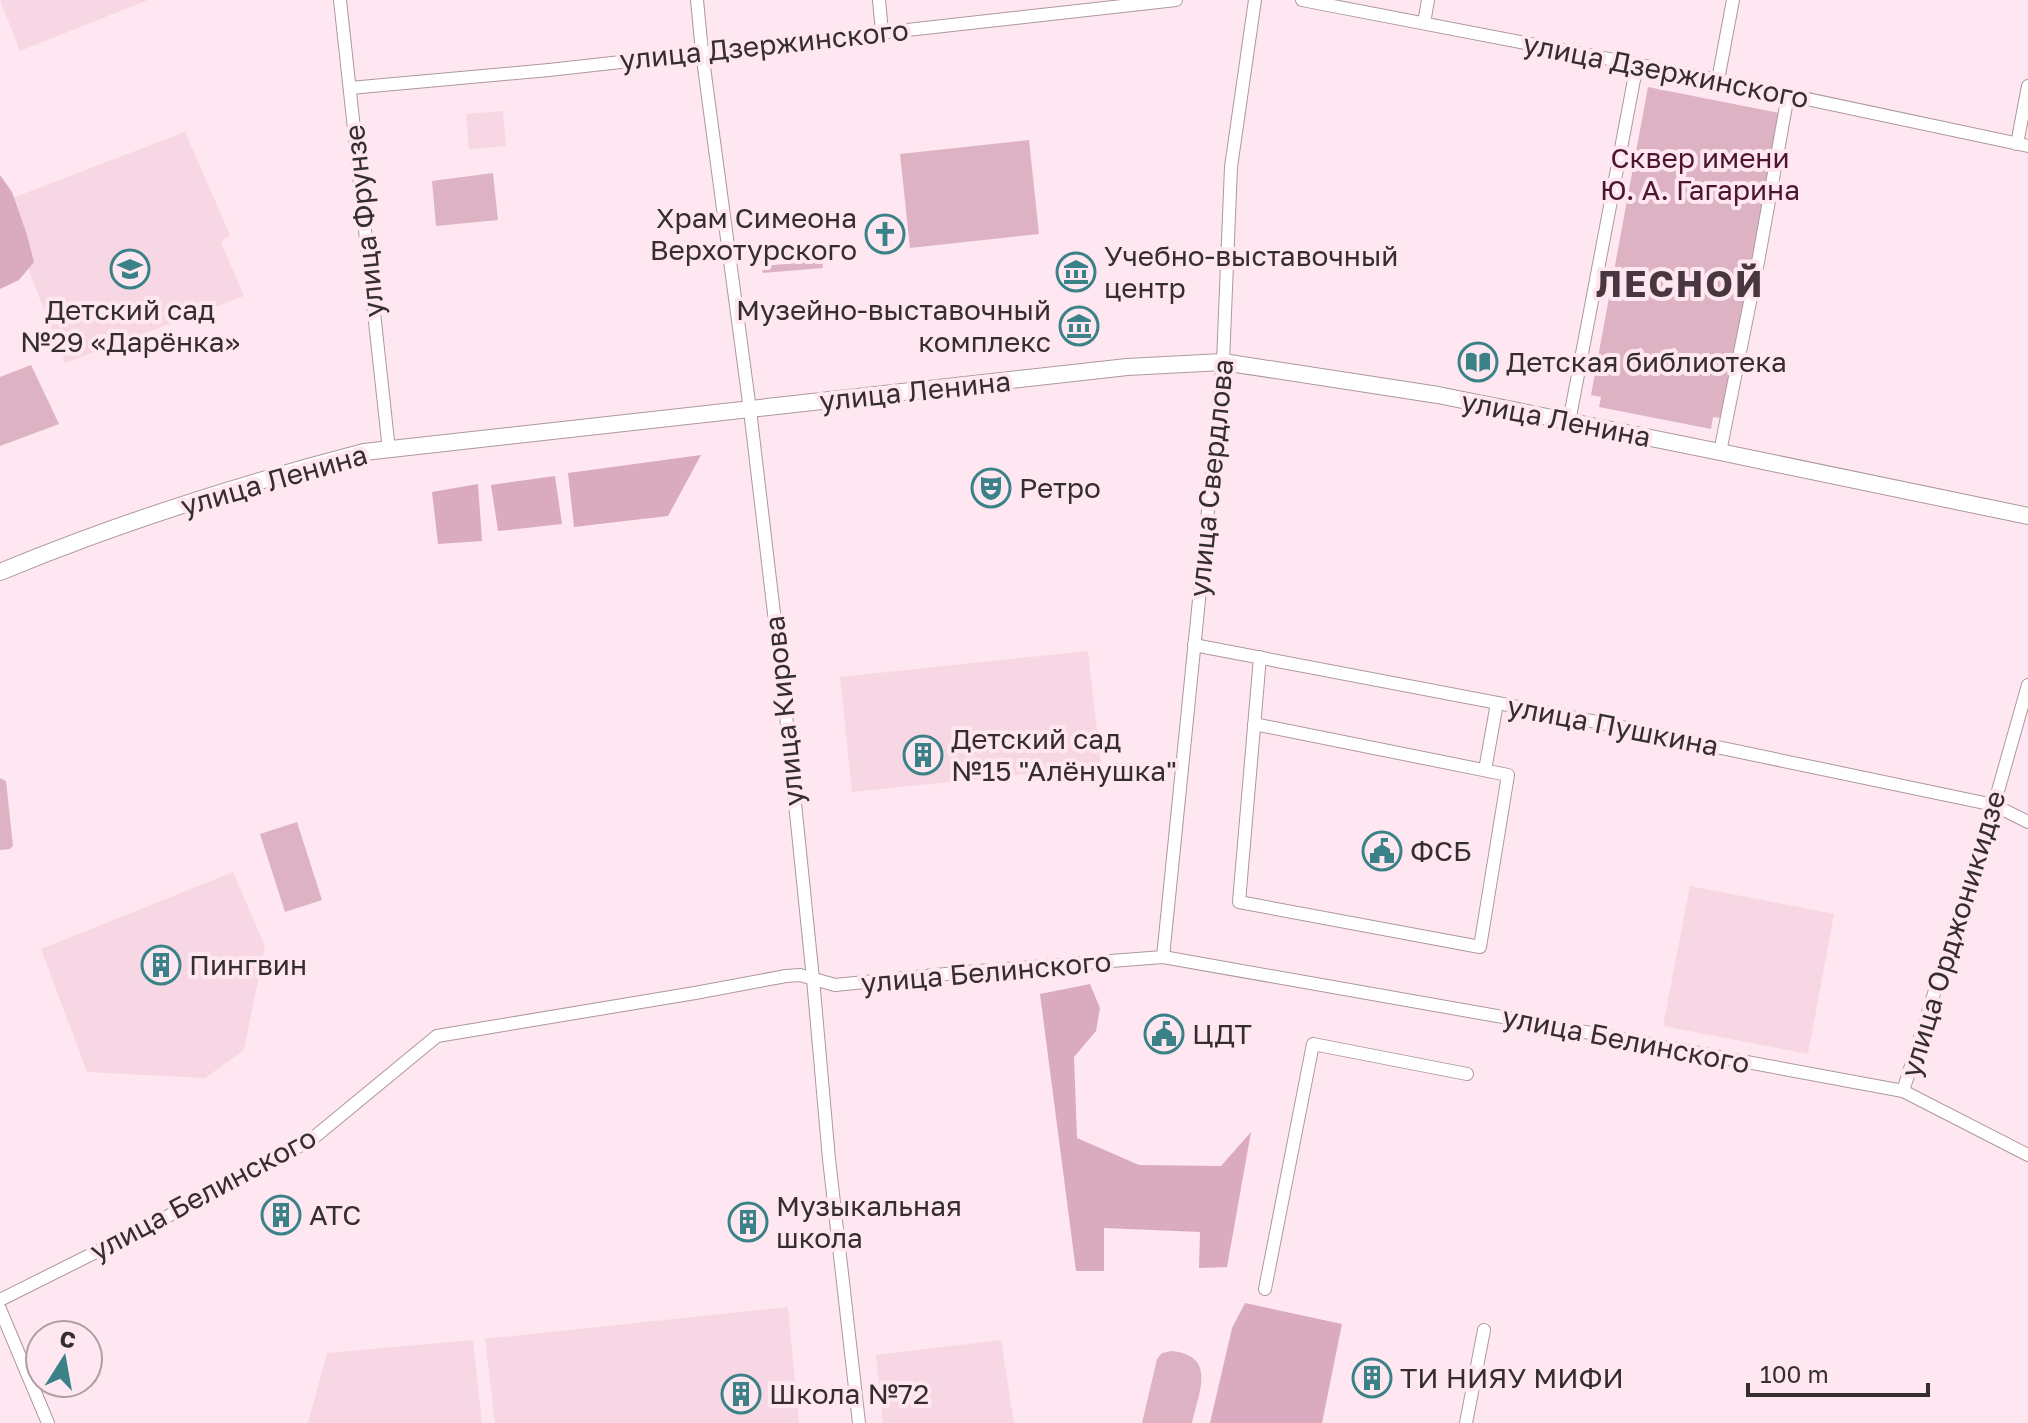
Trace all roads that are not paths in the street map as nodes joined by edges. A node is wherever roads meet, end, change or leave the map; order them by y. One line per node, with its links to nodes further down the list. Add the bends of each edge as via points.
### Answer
1 (340, 0): 16 (street, улица Фрунзе)
2 (697, 0): 12 (street, улица Кирова)
3 (879, 0): 11 (street)
4 (1176, 0): 9 (street, улица Дзержинского)
5 (1255, 0): 19 (street, улица Свердлова, via 1231,167)
6 (1302, 0): 10 (street, улица Дзержинского)
7 (1428, 0): 10 (street)
8 (1733, 0): 14 (street)
9 (1096, 4): 11 (street, улица Дзержинского)
10 (1424, 23): 13 (street, улица Дзержинского)
11 (882, 32): 12 (street, улица Дзержинского)
12 (702, 52): 16 (street, улица Дзержинского); 20 (street, улица Кирова)
13 (1637, 64): 14 (street, улица Дзержинского); 21 (street)
14 (1718, 80): 17 (street, улица Дзержинского)
15 (2028, 86): 18 (street)
16 (350, 88): 22 (street, улица Фрунзе)
17 (1788, 95): 18 (street, улица Дзержинского); 23 (street)
18 (2022, 145)
19 (1223, 359): 20 (main road, улица Ленина); 21 (main road, улица Ленина); 29 (street, улица Свердлова)
20 (749, 406): 22 (main road, улица Ленина); 38 (street, улица Кирова)
21 (1570, 418): 23 (main road, улица Ленина)
22 (389, 445): 27 (main road, via 360,444 269,468); 28 (main road, улица Ленина, via 281,473 98,533)
23 (1721, 448): 24 (main road, улица Ленина)
24 (1862, 477): 25 (main road); 26 (main road, улица Ленина)
25 (2028, 506)
26 (2028, 516)
27 (0, 565)
28 (0, 572)
29 (1194, 645): 30 (street, улица Пушкина); 37 (street, улица Свердлова)
30 (1260, 657): 32 (street, улица Пушкина); 33 (street)
31 (2028, 685): 35 (street, улица Орджоникидзе)
32 (1497, 703): 34 (street); 35 (street, улица Пушкина)
33 (1254, 724): 34 (street); 34 (street, via 1239,902 1480,947 1508,775)
34 (1485, 770)
35 (1994, 805): 36 (street, улица Пушкина); 40 (street, улица Орджоникидзе)
36 (2028, 822)
37 (1163, 957): 38 (street, улица Белинского, via 835,985); 40 (street, улица Белинского)
38 (813, 979): 43 (street, улица Белинского, via 786,976 437,1036 312,1139); 47 (street, улица Кирова)
39 (1467, 1074): 42 (street, via 1313,1044)
40 (1903, 1091): 41 (street, улица Белинского)
41 (2028, 1155)
42 (1265, 1289)
43 (0, 1300)
44 (0, 1309): 46 (street)
45 (1484, 1330): 48 (street)
46 (48, 1423)
47 (859, 1423)
48 (1466, 1423)

